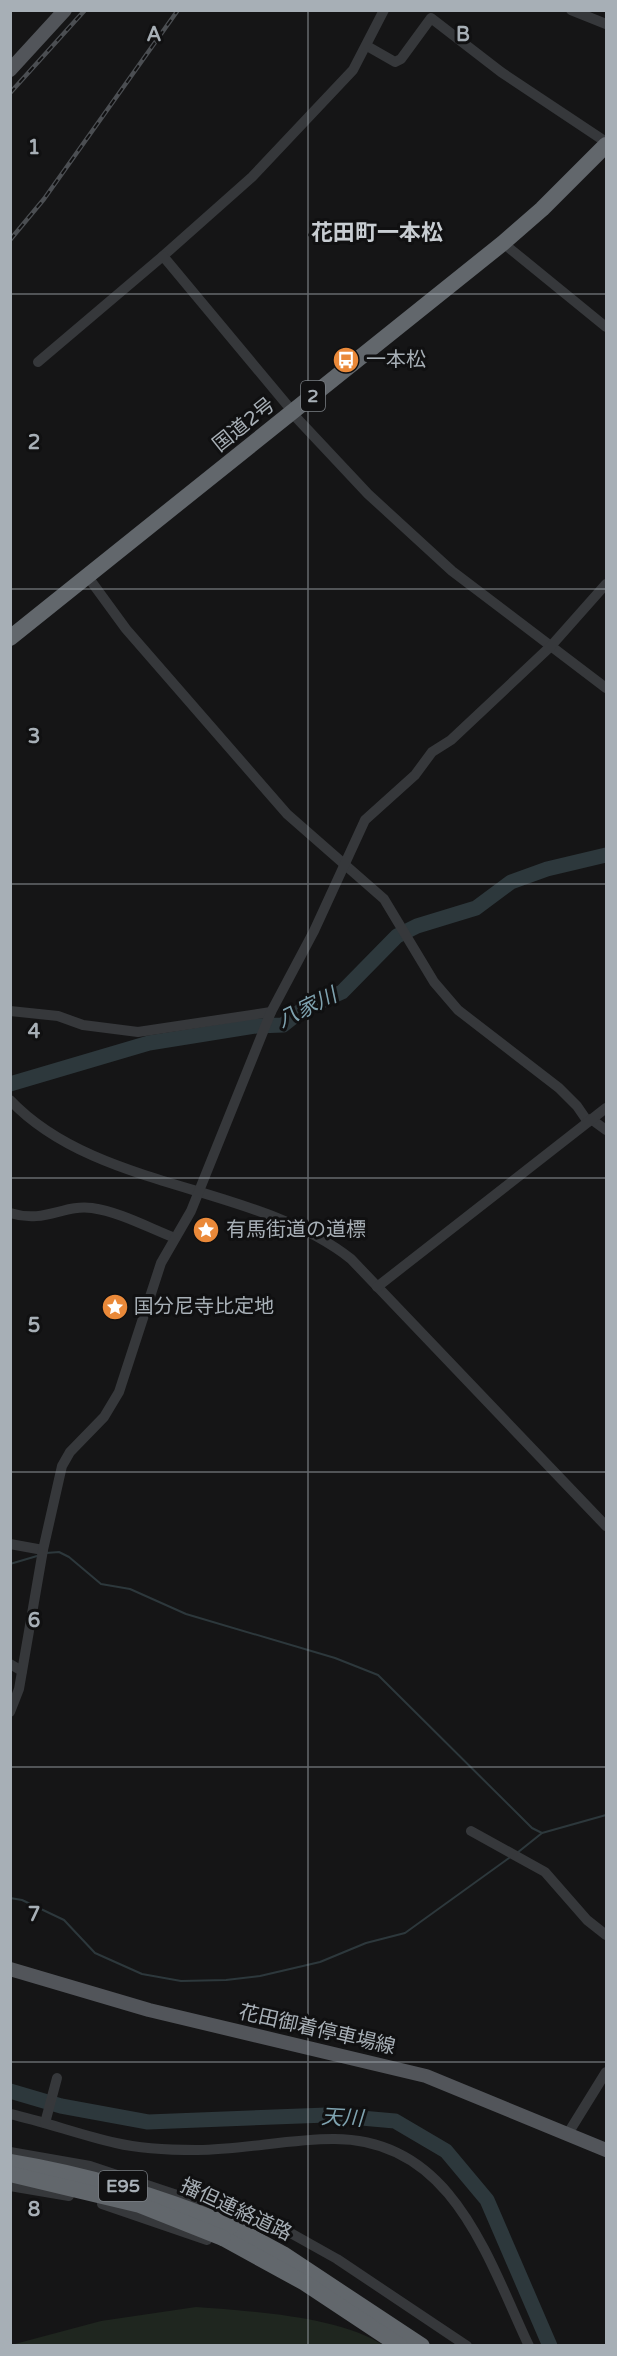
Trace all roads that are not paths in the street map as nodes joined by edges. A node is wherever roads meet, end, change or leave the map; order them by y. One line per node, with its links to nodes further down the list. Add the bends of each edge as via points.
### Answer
1 (65, 10): 6 (main road)
2 (384, 10): 5 (street)
3 (571, 10): 4 (street)
4 (606, 24)
5 (367, 46): 7 (street, via 395,62 431,18 501,72); 9 (street, via 353,70 252,177)
6 (10, 70)
7 (606, 143): 8 (highway, 国道2号 / 2)
8 (503, 243): 10 (street); 12 (highway, 国道2号 / 2)
9 (163, 256): 11 (street); 12 (street)
10 (606, 327)
11 (38, 362)
12 (293, 413): 13 (highway, 国道2号 / 2); 16 (street, via 368,494 452,571)
13 (88, 577): 15 (highway, 国道2号 / 2); 18 (street, via 126,629 287,814)
14 (606, 584): 16 (street)
15 (10, 638)
16 (551, 646): 17 (street); 18 (street, via 451,740 432,752 415,775 366,820)
17 (606, 688)
18 (343, 864): 20 (street, via 314,931); 23 (street, via 384,899 434,982 458,1010 559,1088)
19 (10, 1011): 20 (street, via 138,1032)
20 (271, 1012): 25 (street)
21 (10, 1100): 25 (street, via 45,1132 96,1156)
22 (606, 1108): 23 (street)
23 (590, 1121): 24 (street); 28 (street)
24 (606, 1130)
25 (200, 1193): 27 (street); 28 (street, via 327,1240)
26 (10, 1213): 27 (street, via 46,1217 91,1208)
27 (175, 1238): 31 (street, via 161,1263 118,1392 104,1417 70,1452 62,1466)
28 (377, 1287): 29 (street)
29 (606, 1526)
30 (10, 1544): 31 (street)
31 (43, 1550): 33 (street)
32 (10, 1664): 33 (street)
33 (22, 1671): 34 (street)
34 (10, 1712)
35 (471, 1832): 36 (street, via 545,1872 587,1920)
36 (606, 1935)
37 (10, 1969): 42 (main road, 花田御着停車場線, via 140,2008 426,2076)
38 (606, 2072): 42 (street)
39 (57, 2078): 41 (street)
40 (11, 2115): 41 (street)
41 (45, 2123): 53 (street, via 118,2144 162,2149 200,2150 336,2139 370,2143 404,2155 435,2177 470,2222)
42 (567, 2135): 43 (main road, 花田御着停車場線)
43 (606, 2150)
44 (10, 2152): 48 (street, via 90,2166)
45 (10, 2162): 49 (highway, 播但連絡道路 / E95, bridge, via 134,2189)
46 (10, 2174): 49 (highway, 播但連絡道路 / E95, bridge, via 140,2205)
47 (10, 2186): 48 (street, via 76,2197 207,2240)
48 (222, 2210): 52 (street, via 235,2204 244,2207 337,2259)
49 (227, 2232): 50 (highway, 播但連絡道路 / E95); 51 (highway, 播但連絡道路 / E95, via 283,2254)
50 (400, 2346)
51 (422, 2346)
52 (467, 2346)
53 (529, 2346)

